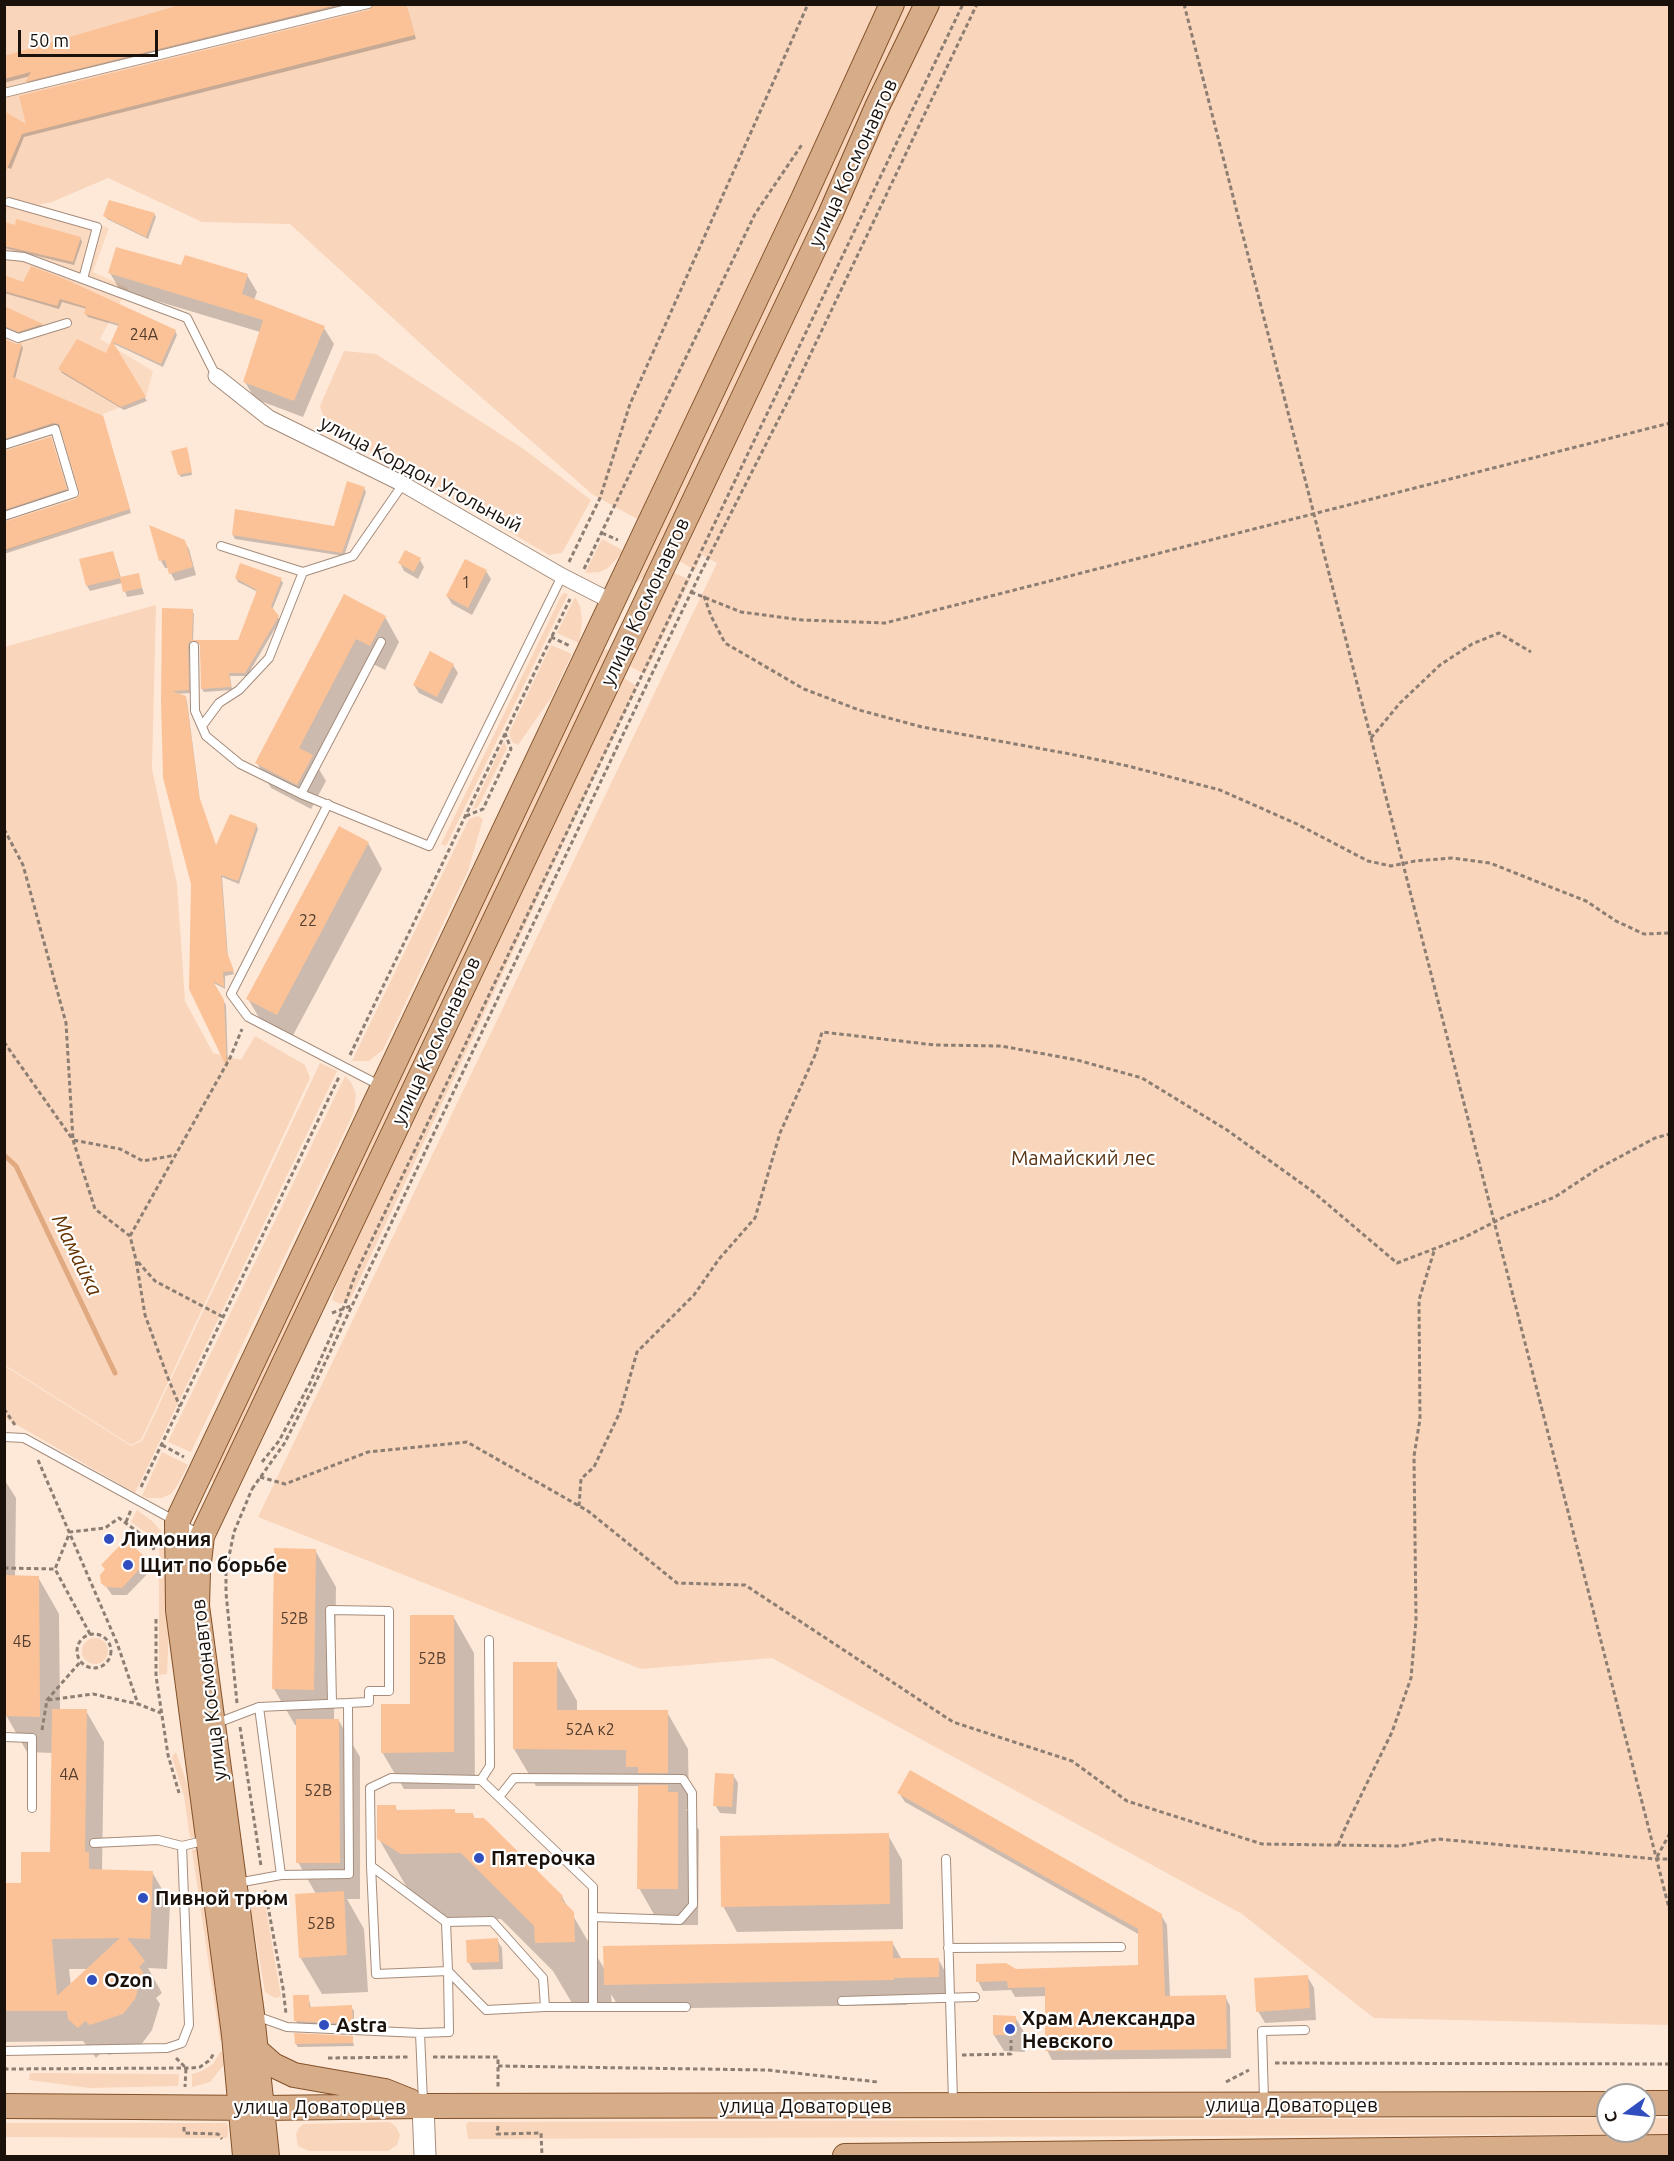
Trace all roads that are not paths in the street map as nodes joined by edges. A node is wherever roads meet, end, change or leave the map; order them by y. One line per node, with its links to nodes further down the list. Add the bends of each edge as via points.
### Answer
1 (368, 4): 4 (lane)
2 (892, 4): 17 (main road, улица Космонавтов)
3 (927, 4): 26 (main road, улица Космонавтов)
4 (4, 93)
5 (9, 202): 7 (lane, via 97,227)
6 (4, 255): 7 (lane, via 24,257)
7 (83, 279): 10 (lane, via 187,318)
8 (67, 323): 9 (lane, via 18,338)
9 (4, 332)
10 (216, 376): 12 (street, улица Кордон Угольный, via 269,418)
11 (4, 445): 13 (lane, via 55,429 74,494)
12 (403, 484): 15 (lane, via 353,556); 16 (street, улица Кордон Угольный)
13 (4, 516)
14 (221, 546): 15 (lane)
15 (303, 572): 20 (lane, via 269,658 239,690 219,703)
16 (562, 576): 17 (street, улица Кордон Угольный); 22 (lane, via 429,846)
17 (611, 601): 23 (main road, улица Космонавтов)
18 (381, 642): 21 (lane)
19 (194, 646): 20 (lane, via 195,711)
20 (202, 726): 21 (lane, via 206,736 240,764)
21 (301, 794): 22 (lane)
22 (328, 804): 23 (lane, via 231,994 248,1017)
23 (381, 1087): 25 (main road, улица Космонавтов)
24 (4, 1437): 25 (lane, via 24,1438)
25 (177, 1522): 26 (lane); 36 (main road, улица Космонавтов, via 178,1610)
26 (202, 1536): 31 (main road, улица Космонавтов, via 197,1606)
27 (489, 1640): 33 (lane, via 490,1767)
28 (348, 1702): 29 (lane); 29 (lane, via 369,1702 369,1691 389,1691 388,1611 330,1610); 41 (lane, via 349,1874)
29 (332, 1703): 30 (lane)
30 (259, 1707): 31 (lane); 41 (lane)
31 (223, 1720): 42 (main road, улица Космонавтов)
32 (4, 1737): 35 (lane, via 32,1738)
33 (482, 1780): 34 (lane); 40 (lane, via 391,1778 370,1788)
34 (499, 1797): 43 (lane, via 593,1887); 43 (lane, via 514,1779 683,1779 692,1793 693,1905 680,1920)
35 (32, 1808)
36 (208, 1840): 38 (lane); 57 (main road, улица Космонавтов)
37 (94, 1843): 38 (lane, via 158,1840)
38 (182, 1846): 58 (lane, via 189,2025 182,2043 167,2048)
39 (946, 1859): 46 (lane)
40 (371, 1866): 44 (lane); 47 (lane, via 376,1974)
41 (280, 1875): 42 (lane)
42 (234, 1883): 54 (main road, улица Космонавтов)
43 (593, 1917): 52 (lane)
44 (446, 1922): 47 (lane); 51 (lane, via 492,1921 543,1978)
45 (1121, 1947): 46 (lane)
46 (948, 1948): 49 (lane)
47 (448, 1971): 51 (lane, via 486,2010); 56 (lane, via 449,2032)
48 (975, 1997): 49 (lane)
49 (950, 1998): 50 (lane); 63 (lane)
50 (842, 2001)
51 (545, 2007): 52 (lane)
52 (593, 2007): 53 (lane)
53 (686, 2007)
54 (252, 2014): 56 (lane, via 286,2027); 57 (main road, улица Космонавтов)
55 (1305, 2030): 60 (lane, via 1262,2031)
56 (420, 2033): 62 (lane)
57 (242, 2048): 62 (main road, via 294,2074 385,2091); 64 (main road, via 220,2087); 65 (main road)
58 (4, 2051)
59 (1596, 2104): 60 (main road, улица Доваторцев)
60 (1264, 2105): 63 (main road, улица Доваторцев)
61 (4, 2106): 64 (main road, улица Доваторцев)
62 (423, 2106): 63 (main road, улица Доваторцев); 65 (main road, улица Доваторцев); 71 (street)
63 (953, 2106)
64 (192, 2108): 65 (main road, улица Доваторцев)
65 (256, 2116): 69 (main road); 70 (main road)
66 (1662, 2150): 67 (main road)
67 (1495, 2152): 68 (main road)
68 (1038, 2155): 72 (main road)
69 (245, 2157)
70 (267, 2157)
71 (425, 2157)
72 (845, 2157)

